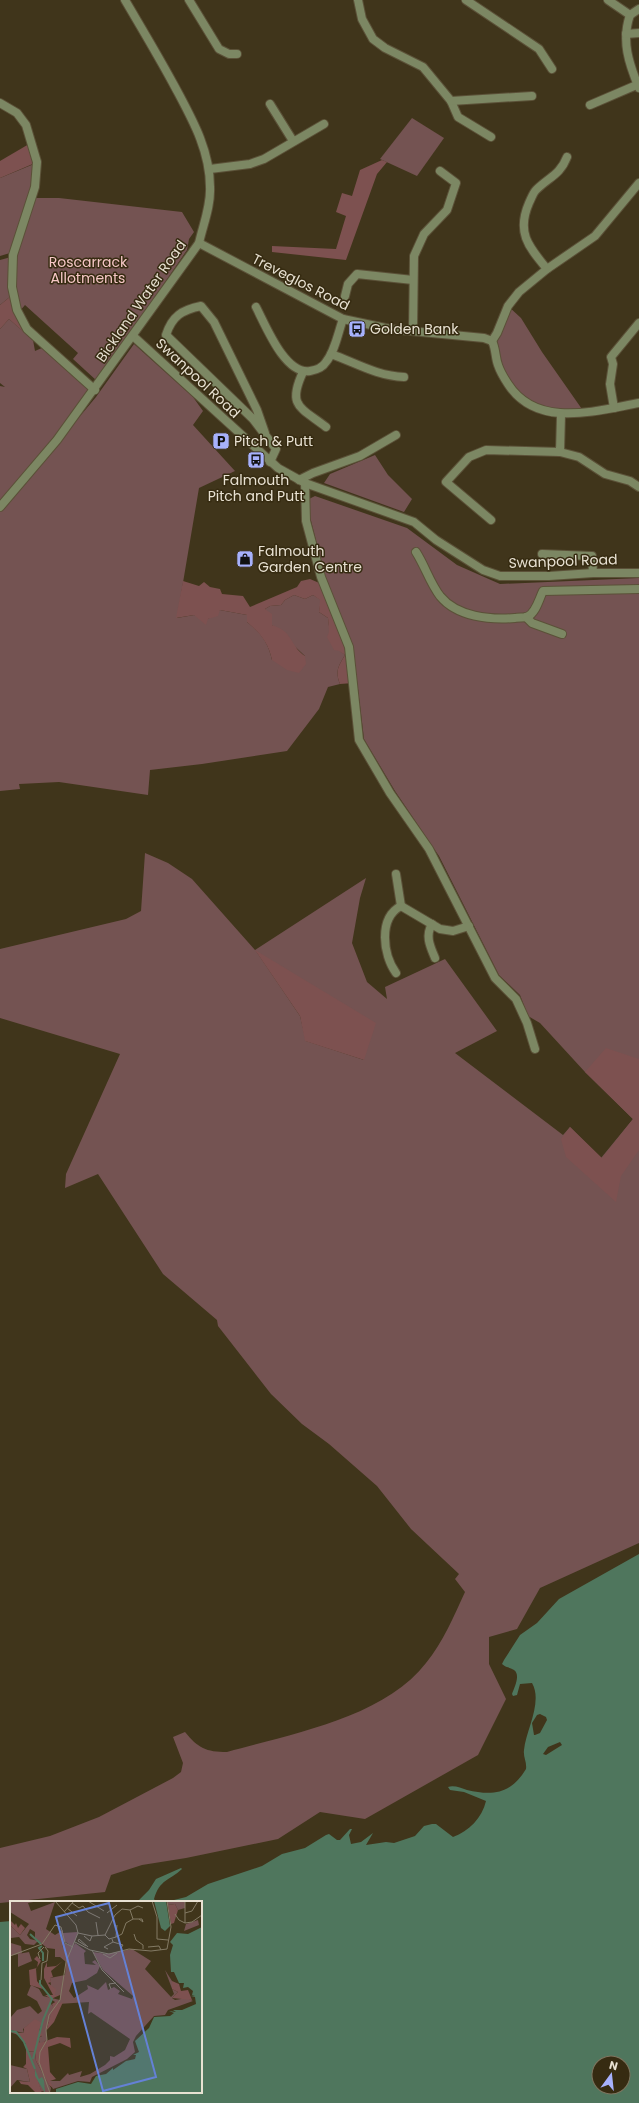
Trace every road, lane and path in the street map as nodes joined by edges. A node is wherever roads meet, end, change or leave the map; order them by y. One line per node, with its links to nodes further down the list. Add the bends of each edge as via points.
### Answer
1 (124, 0): 22 (street, Bickland Water Road, via 194,121)
2 (189, 0): 10 (street, via 219,49 229,54)
3 (358, 0): 14 (street, via 362,19 373,39 422,67)
4 (466, 0): 11 (street, via 539,49)
5 (608, 0): 7 (street)
6 (639, 9): 7 (street)
7 (630, 15): 9 (street)
8 (639, 33): 9 (street)
9 (626, 34): 12 (street, via 627,55)
10 (237, 54)
11 (552, 69)
12 (638, 85): 17 (street)
13 (532, 96): 14 (street)
14 (451, 101): 19 (street, via 458,117)
15 (0, 103): 38 (street, via 17,113 26,125 37,162 36,187 13,255 12,287 16,310 27,329)
16 (270, 104): 20 (street)
17 (590, 105)
18 (324, 124): 20 (street)
19 (491, 137)
20 (293, 141): 22 (street, via 264,159 250,164)
21 (567, 157): 26 (street, via 561,170 535,191 526,209 523,232 529,246)
22 (210, 169): 25 (street, Bickland Water Road, via 208,208)
23 (440, 171): 27 (street, via 456,183 447,210 424,234 414,256)
24 (639, 183): 26 (street, via 595,236)
25 (198, 243): 30 (street, Treveglos Road); 33 (street, Bickland Water Road)
26 (547, 269): 34 (street, via 519,292 508,306 498,333)
27 (413, 280): 28 (street, via 357,274 348,284); 32 (street)
28 (345, 296)
29 (256, 307): 36 (street, via 283,357)
30 (343, 319): 32 (street, Treveglos Road, via 367,326); 35 (street)
31 (639, 323): 40 (street, via 611,357 613,364 610,384)
32 (414, 331): 34 (street, Treveglos Road)
33 (133, 336): 38 (street, Bickland Water Road); 46 (street, Swanpool Road)
34 (492, 341): 41 (street, via 502,374 518,396 527,403)
35 (331, 354): 36 (street, via 326,364 315,370); 37 (street, via 355,362 375,373)
36 (303, 372): 42 (street, via 295,388 294,398 300,408)
37 (404, 377)
38 (95, 390): 49 (street, Bickland Water Road, via 57,440)
39 (639, 403): 40 (street)
40 (614, 408): 41 (street)
41 (561, 415): 45 (street)
42 (326, 427)
43 (265, 433): 43 (street, via 166,335 170,323 187,309 201,306 214,322 257,410); 46 (street, via 276,449)
44 (396, 435): 47 (street, via 360,456 313,473)
45 (560, 452): 48 (street, via 579,457 605,474 630,481); 50 (street, via 486,450 469,457 446,482)
46 (270, 462): 47 (street, Swanpool Road)
47 (302, 481): 53 (street, Swanpool Road, via 414,522 436,540 483,570 500,576); 61 (street, via 305,519 321,577 349,647 359,740 390,794 429,849)
48 (639, 487)
49 (0, 507)
50 (491, 520)
51 (416, 552): 56 (street, via 441,596 451,605 482,617)
52 (542, 554): 53 (street, via 592,556)
53 (593, 573): 54 (street, Swanpool Road)
54 (639, 573)
55 (639, 589): 56 (street, via 543,591 534,611)
56 (526, 617): 57 (street, via 532,623)
57 (562, 634)
58 (396, 874): 59 (street)
59 (401, 906): 60 (street); 63 (street, via 393,910 386,926 385,947 388,962)
60 (432, 924): 61 (street, via 440,929 453,931); 62 (street, via 427,932)
61 (469, 926): 64 (street, via 495,978 516,999)
62 (435, 958)
63 (396, 973)
64 (535, 1050)

